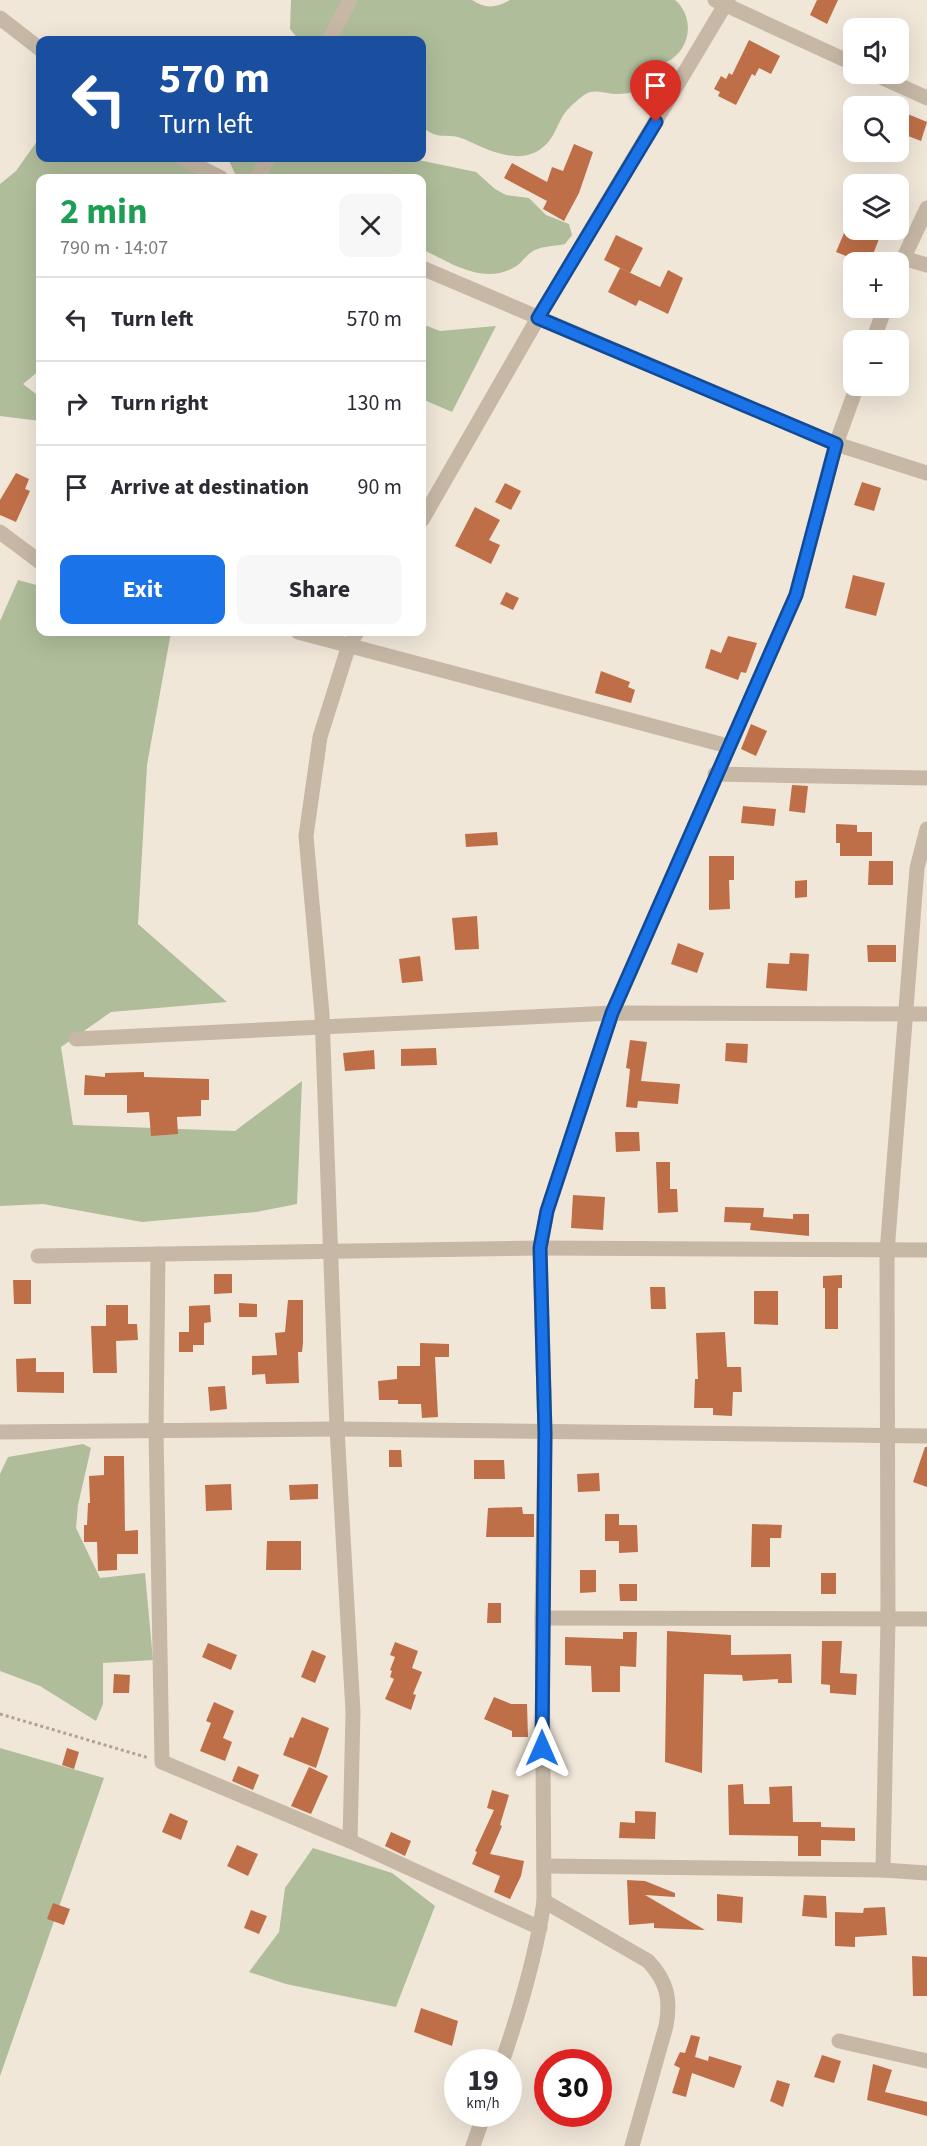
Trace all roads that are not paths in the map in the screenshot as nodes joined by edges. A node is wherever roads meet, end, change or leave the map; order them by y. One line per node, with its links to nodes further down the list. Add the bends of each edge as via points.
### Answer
1 (350, 0): 4 (street)
2 (723, 2): 6 (street); 16 (street)
3 (0, 18): 5 (street)
4 (331, 36)
5 (36, 46)
6 (843, 59)
7 (896, 84): 8 (street)
8 (927, 98)
9 (190, 162): 10 (street)
10 (213, 174)
11 (927, 208): 12 (street)
12 (907, 252)
13 (909, 264): 14 (street)
14 (927, 265)
15 (426, 270): 16 (street)
16 (538, 318): 18 (street); 20 (street)
17 (853, 396): 18 (street)
18 (836, 444): 19 (street); 25 (street, via 796,595)
19 (927, 473)
20 (426, 513)
21 (0, 532): 22 (street)
22 (36, 559)
23 (335, 636): 24 (street)
24 (353, 638): 25 (street); 32 (street, via 320,737 306,836)
25 (728, 746): 26 (street)
26 (715, 774): 27 (street); 29 (street)
27 (927, 778)
28 (927, 830): 30 (street, via 917,868)
29 (612, 1013): 30 (street); 32 (street); 34 (street, via 547,1211)
30 (905, 1014): 31 (street); 37 (street)
31 (927, 1014)
32 (323, 1027): 33 (street); 36 (street)
33 (76, 1039)
34 (540, 1248): 36 (street); 37 (street); 43 (street)
35 (927, 1250): 37 (street)
36 (331, 1252): 38 (street); 40 (street)
37 (887, 1252): 44 (street)
38 (158, 1254): 39 (street); 42 (street)
39 (38, 1256)
40 (337, 1429): 42 (street); 43 (street); 49 (street, via 353,1712)
41 (0, 1432): 42 (street)
42 (156, 1432): 49 (street, via 162,1762)
43 (545, 1433): 44 (street); 46 (street)
44 (887, 1434): 45 (street); 48 (street)
45 (927, 1436)
46 (542, 1618): 48 (street); 50 (street)
47 (927, 1618): 48 (street)
48 (888, 1620): 51 (street)
49 (350, 1841): 54 (street)
50 (544, 1866): 51 (street); 53 (street)
51 (883, 1870): 52 (street)
52 (927, 1873)
53 (544, 1901): 54 (street); 60 (street, via 648,1961 660,1973 668,1990 666,2026)
54 (540, 1928): 56 (street)
55 (839, 2041): 57 (street)
56 (506, 2049)
57 (927, 2061)
58 (480, 2127): 59 (street)
59 (473, 2146)
60 (632, 2146)

